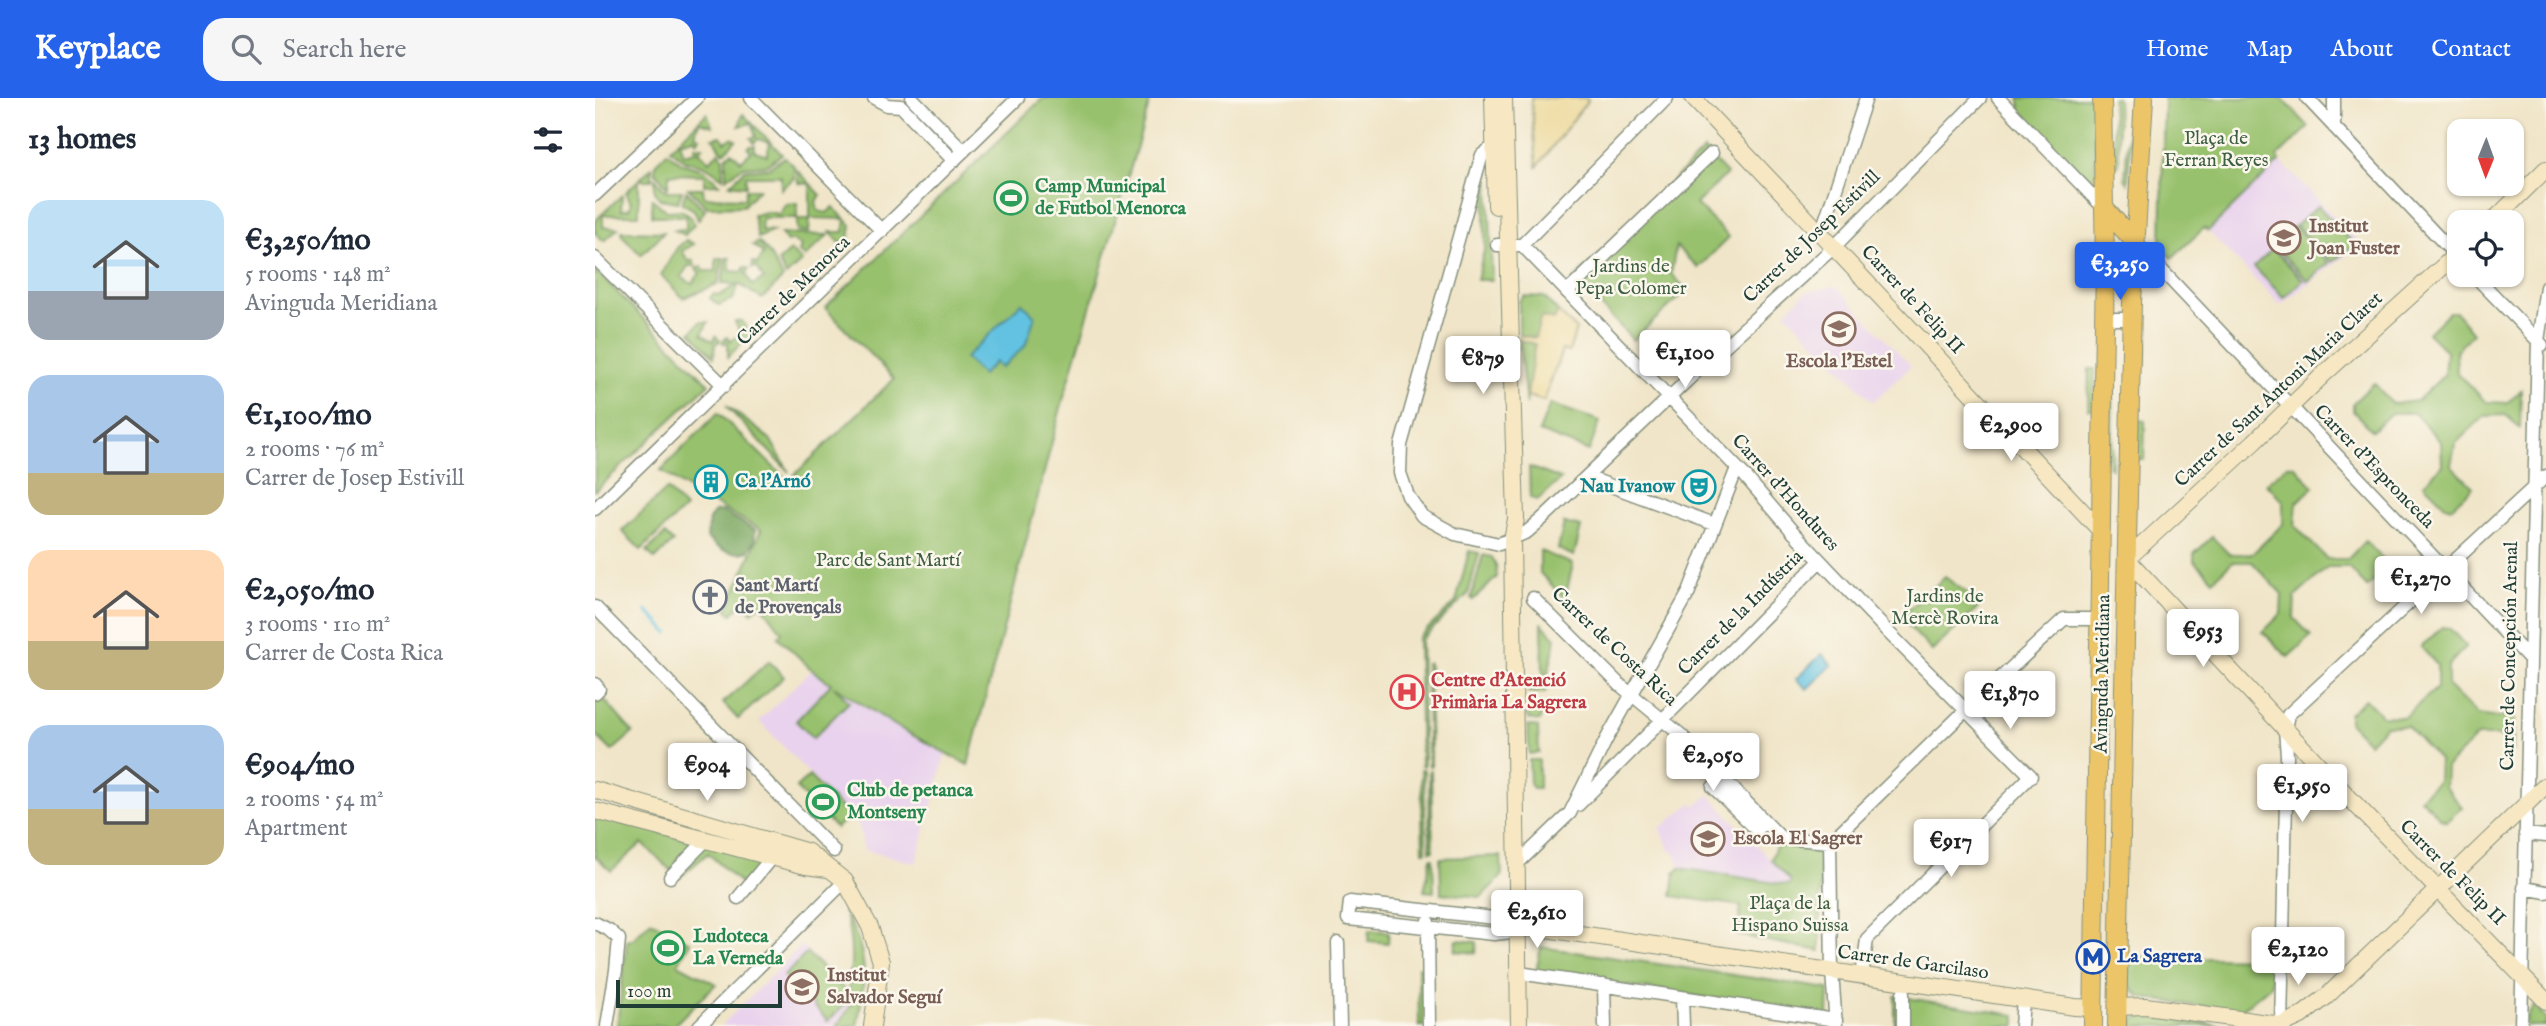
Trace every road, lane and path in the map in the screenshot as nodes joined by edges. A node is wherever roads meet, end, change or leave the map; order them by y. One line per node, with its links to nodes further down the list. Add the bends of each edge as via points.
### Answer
1 (697, 98): 23 (street)
2 (751, 98): 26 (street)
3 (874, 98): 21 (street, via 887,106 901,106)
4 (912, 98): 19 (street)
5 (1018, 98): 19 (street, Carrer de Menorca)
6 (1493, 98): 18 (street)
7 (1504, 98): 29 (street)
8 (1667, 98): 29 (street)
9 (1693, 98): 27 (street, Carrer de Felip II)
10 (1866, 98): 27 (street)
11 (1980, 98): 31 (street, Carrer de Josep Estivill)
12 (1998, 98): 24 (street)
13 (2102, 98): 24 (main road, Avinguda Meridiana)
14 (2144, 98): 28 (main road, Avinguda Meridiana)
15 (2307, 98): 17 (street)
16 (2334, 98): 17 (street)
17 (2334, 127): 30 (street)
18 (1494, 146): 29 (street); 50 (street, via 1482,155 1478,168 1401,446 1400,472 1408,496 1422,516 1455,534 1499,544)
19 (964, 151): 21 (street, Carrer de Menorca)
20 (1712, 153): 36 (street)
21 (954, 161): 26 (street, Carrer de Menorca)
22 (2546, 169): 25 (street)
23 (595, 195)
24 (2104, 208): 28 (main road); 37 (main road, Avinguda Meridiana)
25 (2504, 210)
26 (882, 232): 40 (street, Carrer de Menorca)
27 (1821, 233): 31 (street, Carrer de Felip II)
28 (2135, 242): 38 (main road, Avinguda Meridiana); 42 (street, Carrer d'Espronceda)
29 (1509, 245): 36 (street, Carrer d'Hondures); 50 (street, via 1516,519)
30 (2447, 245)
31 (1834, 247): 41 (street, Carrer de Josep Estivill); 49 (street, Carrer de Felip II)
32 (595, 258): 40 (street)
33 (2447, 264): 42 (street, Carrer de Sant Antoni Maria Claret)
34 (2486, 287): 39 (street)
35 (2546, 287): 39 (street, Carrer de Concepción Arenal)
36 (1567, 292): 41 (street, Carrer d'Hondures)
37 (2104, 323): 38 (street, via 2127,319); 49 (main road, Avinguda Meridiana)
38 (2131, 323): 51 (main road, Avinguda Meridiana)
39 (2542, 345): 46 (street, Carrer de Concepción Arenal)
40 (724, 386): 47 (street, Carrer de Menorca)
41 (1669, 398): 43 (street, Carrer d'Hondures); 45 (street, Carrer de Josep Estivill)
42 (2291, 408): 51 (street, Carrer de Sant Antoni Maria Claret); 53 (street, Carrer d'Espronceda)
43 (1737, 468): 48 (street); 52 (street, Carrer d'Hondures)
44 (2546, 476): 46 (street)
45 (1587, 477): 48 (street); 50 (street, Carrer de Josep Estivill, via 1527,532)
46 (2534, 490): 53 (street); 57 (street, Carrer de Concepción Arenal)
47 (595, 509)
48 (1714, 524): 60 (street, via 1688,594)
49 (2100, 530): 51 (main road); 56 (main road, Avinguda Meridiana)
50 (1512, 540): 75 (street)
51 (2127, 559): 63 (street, Carrer de Felip II); 97 (main road, Avinguda Meridiana)
52 (1820, 561): 61 (street, Carrer d'Hondures); 62 (street, Carrer de la Indústria)
53 (2447, 570): 57 (street, Carrer d'Espronceda); 63 (street, via 2288,715)
54 (1534, 598): 60 (street, Carrer de Costa Rica)
55 (595, 607): 73 (street)
56 (2100, 619): 61 (street, via 2064,619); 98 (main road, Avinguda Meridiana)
57 (2528, 657): 66 (street, Carrer de Concepción Arenal)
58 (595, 684): 59 (street, via 599,689)
59 (595, 693)
60 (1632, 695): 62 (street, Carrer de Costa Rica); 68 (street)
61 (1966, 710): 72 (street); 91 (street, Carrer d'Hondures, via 2031,776 1867,940)
62 (1661, 719): 68 (street, Carrer de la Indústria); 72 (street, Carrer de Costa Rica, via 1781,838)
63 (2285, 728): 80 (street, Carrer de Felip II); 112 (street)
64 (2546, 785): 66 (street)
65 (595, 790): 76 (street, via 808,852)
66 (2526, 804): 69 (street, Carrer de Concepción Arenal); 80 (street)
67 (595, 811): 71 (street)
68 (1570, 813): 75 (street, Carrer de la Indústria)
69 (2525, 834): 70 (street); 79 (street, Carrer de Concepción Arenal)
70 (2546, 836)
71 (707, 839): 74 (street); 77 (street)
72 (1830, 842): 89 (street)
73 (834, 851)
74 (772, 857): 76 (street); 82 (street)
75 (1518, 863): 85 (street)
76 (830, 869): 78 (street)
77 (670, 877)
78 (845, 881): 101 (street); 102 (street, via 880,954 881,978)
79 (2524, 888): 81 (street); 90 (street, Carrer de Concepción Arenal)
80 (2437, 889): 90 (street, Carrer de Felip II); 112 (street, via 2321,1001)
81 (2546, 892)
82 (738, 898)
83 (1428, 912): 85 (street, Carrer de Garcilaso, via 1503,919); 86 (street); 86 (street, Carrer de Garcilaso, via 1350,902 1348,919)
84 (595, 923): 100 (street, via 619,939)
85 (1520, 927): 86 (street, Carrer de Garcilaso, via 1501,935); 88 (street); 89 (street, Carrer de Garcilaso)
86 (1428, 928): 104 (street)
87 (1338, 943): 103 (street)
88 (1519, 972): 92 (street); 105 (street)
89 (1832, 972): 91 (street, Carrer de Garcilaso); 99 (street)
90 (2523, 976): 96 (street, Carrer de Felip II); 113 (street, Carrer de Concepción Arenal)
91 (1862, 977): 95 (street, Carrer de Garcilaso)
92 (1604, 985): 94 (street); 106 (street)
93 (1903, 993): 108 (street)
94 (1682, 997): 99 (street); 107 (street)
95 (2023, 1000): 98 (street, Carrer de Garcilaso); 109 (street)
96 (2546, 1002)
97 (2117, 1007): 98 (main road); 111 (main road, Avinguda Meridiana); 112 (street, via 2145,1006)
98 (2094, 1008): 110 (main road, Avinguda Meridiana)
99 (1836, 1023)
100 (607, 1026)
101 (699, 1026)
102 (872, 1026)
103 (1340, 1026)
104 (1429, 1026)
105 (1520, 1026)
106 (1605, 1026)
107 (1683, 1026)
108 (1903, 1026)
109 (2021, 1026)
110 (2093, 1026)
111 (2117, 1026)
112 (2283, 1026)
113 (2521, 1026)

